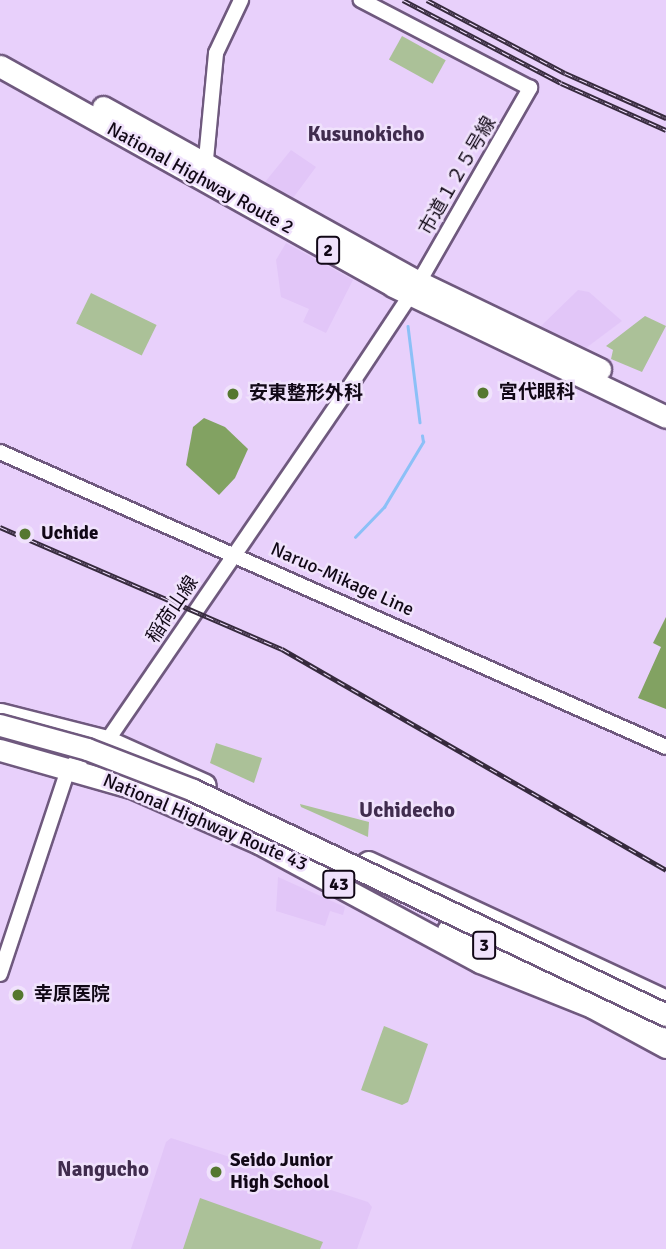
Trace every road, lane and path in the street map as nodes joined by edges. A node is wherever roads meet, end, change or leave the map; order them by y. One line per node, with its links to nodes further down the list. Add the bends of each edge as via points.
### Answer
1 (241, 0): 5 (street, via 216,53)
2 (361, 0): 6 (street, 市道１２５号線, via 530,88)
3 (0, 50): 5 (highway, National Highway Route 2 / 2)
4 (0, 66): 5 (highway, National Highway Route 2 / 2)
5 (205, 173): 6 (highway, National Highway Route 2 / 2)
6 (415, 289): 7 (highway, National Highway Route 2 / 2); 8 (highway, National Highway Route 2 / 2); 10 (street, 稲荷山線)
7 (666, 401)
8 (666, 417)
9 (0, 452): 10 (street, Naruo-Mikage Line)
10 (235, 554): 14 (street, 稲荷山線); 15 (street, Naruo-Mikage Line)
11 (0, 714): 14 (highway, National Highway Route 43 / 43)
12 (0, 726): 20 (highway, 3, bridge, via 87,749 193,790)
13 (0, 740): 21 (highway, 3, via 82,763 188,803)
14 (107, 741): 17 (street, 稲荷山線); 19 (highway, National Highway Route 43 / 43)
15 (666, 747)
16 (0, 750): 17 (highway, National Highway Route 43 / 43)
17 (69, 767): 18 (street); 22 (highway, National Highway Route 43 / 43, via 131,787 259,843 480,961 592,1007)
18 (0, 974)
19 (666, 1000)
20 (666, 1015)
21 (666, 1029)
22 (665, 1050)

